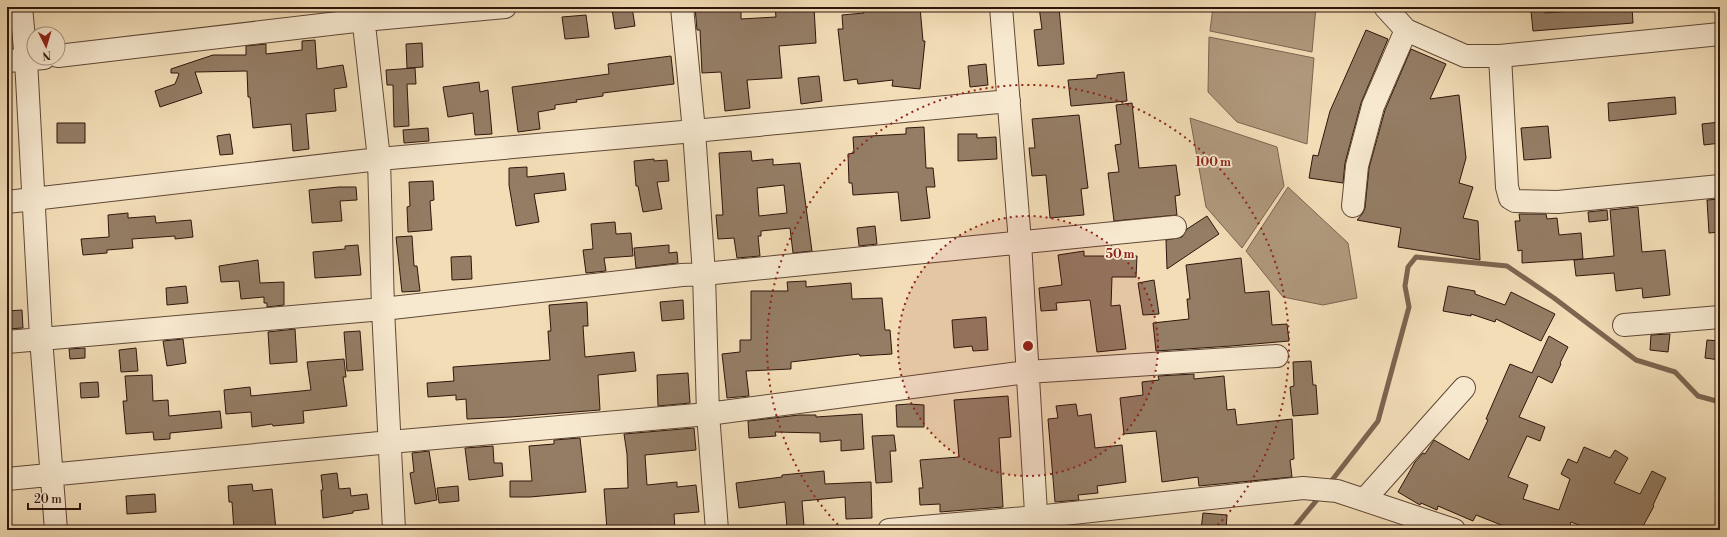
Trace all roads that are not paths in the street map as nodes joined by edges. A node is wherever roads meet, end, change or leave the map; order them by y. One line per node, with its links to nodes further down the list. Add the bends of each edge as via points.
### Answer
1 (21, 7): 11 (street)
2 (505, 7): 6 (street)
3 (682, 7): 14 (street)
4 (1001, 7): 13 (street)
5 (1386, 7): 7 (street)
6 (363, 13): 9 (street); 15 (street)
7 (1406, 30): 10 (street, via 1465,56); 19 (street, via 1373,106 1357,166)
8 (1720, 34): 10 (street)
9 (66, 55)
10 (1500, 56): 16 (street, via 1507,187 1510,198 1515,201 1558,202)
11 (26, 60)
12 (26, 66): 17 (street)
13 (1009, 101): 14 (street); 21 (street)
14 (694, 131): 15 (street); 22 (street)
15 (379, 159): 17 (street); 23 (street)
16 (1720, 186)
17 (34, 199): 18 (street); 26 (street)
18 (7, 202)
19 (1353, 206)
20 (1175, 227): 21 (street)
21 (1020, 242): 22 (street); 29 (street)
22 (704, 274): 23 (street); 31 (street)
23 (383, 309): 26 (street); 32 (street)
24 (1720, 317): 25 (street)
25 (1624, 325)
26 (41, 338): 27 (street); 33 (street)
27 (7, 342)
28 (1277, 356): 29 (street)
29 (1027, 372): 31 (street); 36 (street)
30 (1464, 388): 35 (street)
31 (708, 414): 32 (street); 39 (street)
32 (390, 442): 33 (street); 38 (street)
33 (52, 475): 34 (street); 37 (street)
34 (7, 480)
35 (1364, 500): 36 (street, via 1337,492 1303,488); 41 (street)
36 (1037, 523): 40 (street)
37 (56, 530)
38 (394, 530)
39 (717, 530)
40 (889, 530)
41 (1454, 530)

